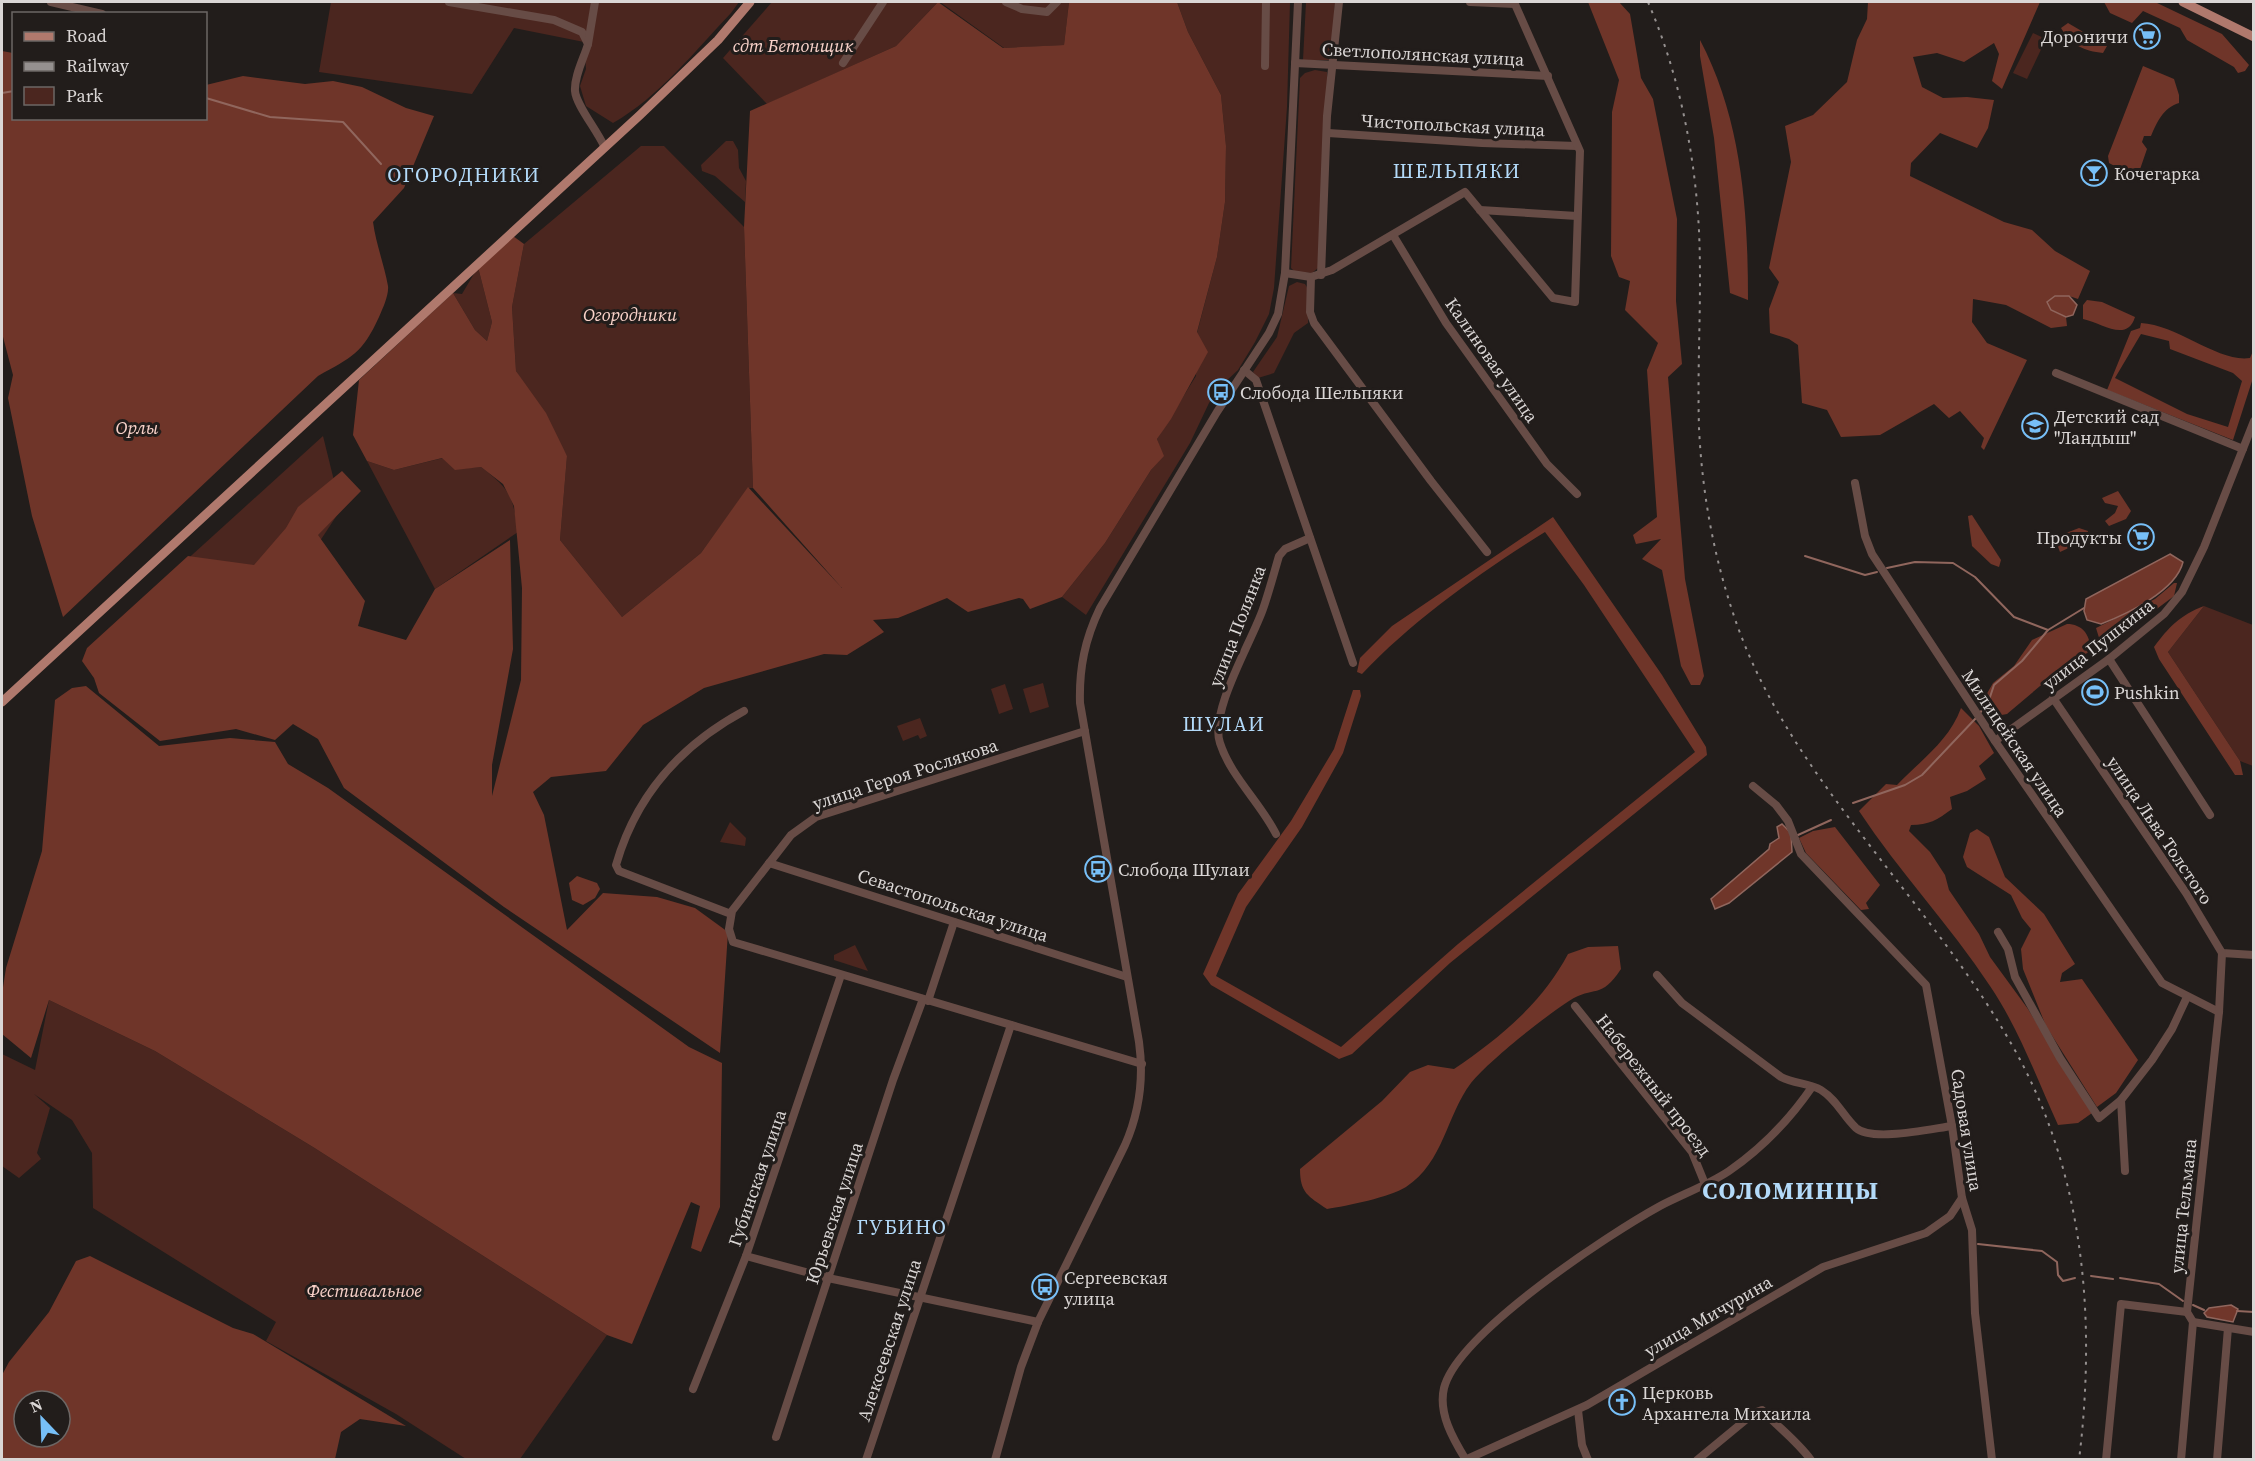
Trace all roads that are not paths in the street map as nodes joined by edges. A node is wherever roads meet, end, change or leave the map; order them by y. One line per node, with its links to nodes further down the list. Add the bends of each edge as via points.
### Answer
1 (51, 2): 14 (street)
2 (449, 2): 16 (street, via 554,20 582,32)
3 (595, 2): 16 (street)
4 (750, 2): 23 (main road, via 711,47)
5 (883, 2): 17 (street)
6 (1006, 2): 7 (street, via 1022,9 1047,12)
7 (1057, 2)
8 (1266, 2): 20 (street)
9 (1298, 2): 18 (street)
10 (1339, 2): 19 (street)
11 (1470, 2): 13 (street)
12 (2183, 2): 15 (main road)
13 (1514, 3): 21 (street)
14 (94, 12)
15 (2253, 37)
16 (588, 44): 23 (street, via 575,92)
17 (843, 63)
18 (1295, 63): 19 (street, Светлополянская улица); 28 (street)
19 (1333, 65): 21 (street, Светлополянская улица); 22 (street)
20 (1265, 66)
21 (1548, 76): 24 (street)
22 (1328, 133): 24 (street, Чистопольская улица); 29 (street)
23 (604, 146): 42 (main road)
24 (1577, 146): 26 (street)
25 (1480, 210): 26 (street); 26 (street, via 1553,298 1575,302); 27 (street, via 1465,192)
26 (1577, 216)
27 (1393, 235): 29 (street); 36 (street, Калиновая улица, via 1446,323 1547,464)
28 (1285, 273): 30 (street); 31 (street, via 1278,314)
29 (1321, 275): 30 (street)
30 (1311, 277): 38 (street, via 1310,312 1314,323)
31 (1244, 370): 37 (street, via 1256,380); 44 (street, via 1148,525 1088,633 1080,677)
32 (2056, 373): 34 (street)
33 (2253, 421): 34 (street, улица Пушкина)
34 (2243, 448): 39 (street, улица Пушкина, via 2182,592 2164,614)
35 (1855, 483): 45 (street, Милицейская улица, via 1871,551)
36 (1577, 494)
37 (1310, 538): 40 (street); 48 (street, улица Полянка, via 1285,549 1279,556 1263,610 1230,682 1217,728 1225,755)
38 (1487, 552)
39 (2109, 659): 41 (street, улица Пушкина); 47 (street)
40 (1353, 663)
41 (2053, 698): 45 (street, улица Пушкина); 53 (street, улица Льва Толстого)
42 (2, 702)
43 (744, 711): 50 (street, via 711,730 671,764 635,815 616,865 619,871)
44 (1085, 731): 49 (street, улица Героя Рослякова, via 827,812 791,835); 57 (street)
45 (1995, 741): 58 (street, Милицейская улица, via 2162,983)
46 (1753, 786): 66 (street, Садовая улица, via 1788,821 1801,854 1926,985)
47 (2210, 815)
48 (1276, 834)
49 (769, 863): 50 (street, улица Героя Рослякова); 51 (street, Севастопольская улица)
50 (731, 914): 55 (street, via 729,929 733,942)
51 (954, 922): 57 (street, Севастопольская улица); 59 (street, Юрьевская улица)
52 (1998, 932): 65 (street, via 2008,949 2015,977 2099,1118)
53 (2222, 953): 54 (street); 61 (street, улица Тельмана)
54 (2253, 955)
55 (841, 975): 59 (street); 70 (street, Губинская улица)
56 (1658, 975): 64 (street, via 1682,1003 1782,1077)
57 (1127, 977): 63 (street)
58 (2187, 997): 61 (street, Милицейская улица); 65 (street, via 2172,1029)
59 (926, 1000): 62 (street); 71 (street, Юрьевская улица, via 893,1080)
60 (1575, 1006): 68 (street, Набережный проезд, via 1692,1152)
61 (2219, 1012): 73 (street, улица Тельмана)
62 (1011, 1025): 63 (street); 72 (street, Алексеевская улица)
63 (1142, 1064): 74 (street, via 1135,1123)
64 (1812, 1087): 66 (street, via 1839,1105 1863,1133 1878,1135); 68 (street, via 1764,1143 1728,1172)
65 (2121, 1100): 67 (street)
66 (1952, 1126): 69 (street, Садовая улица)
67 (2125, 1172)
68 (1705, 1184): 81 (street, via 1615,1233 1568,1265 1459,1357 1443,1390 1443,1408 1450,1433)
69 (1962, 1198): 79 (street, улица Мичурина, via 1950,1216 1926,1233 1823,1267); 87 (street, Садовая улица, via 1972,1230 1975,1313)
70 (746, 1256): 71 (street); 78 (street, Губинская улица)
71 (828, 1278): 72 (street); 80 (street, Юрьевская улица)
72 (919, 1295): 74 (street); 82 (street, Алексеевская улица)
73 (2187, 1312): 75 (street); 88 (street, via 2121,1304)
74 (1038, 1322): 83 (street)
75 (2193, 1322): 76 (street); 89 (street)
76 (2229, 1328): 77 (street); 90 (street)
77 (2253, 1332)
78 (693, 1389)
79 (1578, 1410): 81 (street, улица Мичурина); 84 (street)
80 (777, 1437)
81 (1466, 1459)
82 (866, 1460)
83 (995, 1460)
84 (1588, 1460)
85 (1697, 1460): 86 (street, via 1762,1410 1784,1434 1800,1444)
86 (1811, 1460)
87 (1992, 1460)
88 (2106, 1460)
89 (2181, 1460)
90 (2217, 1460)

